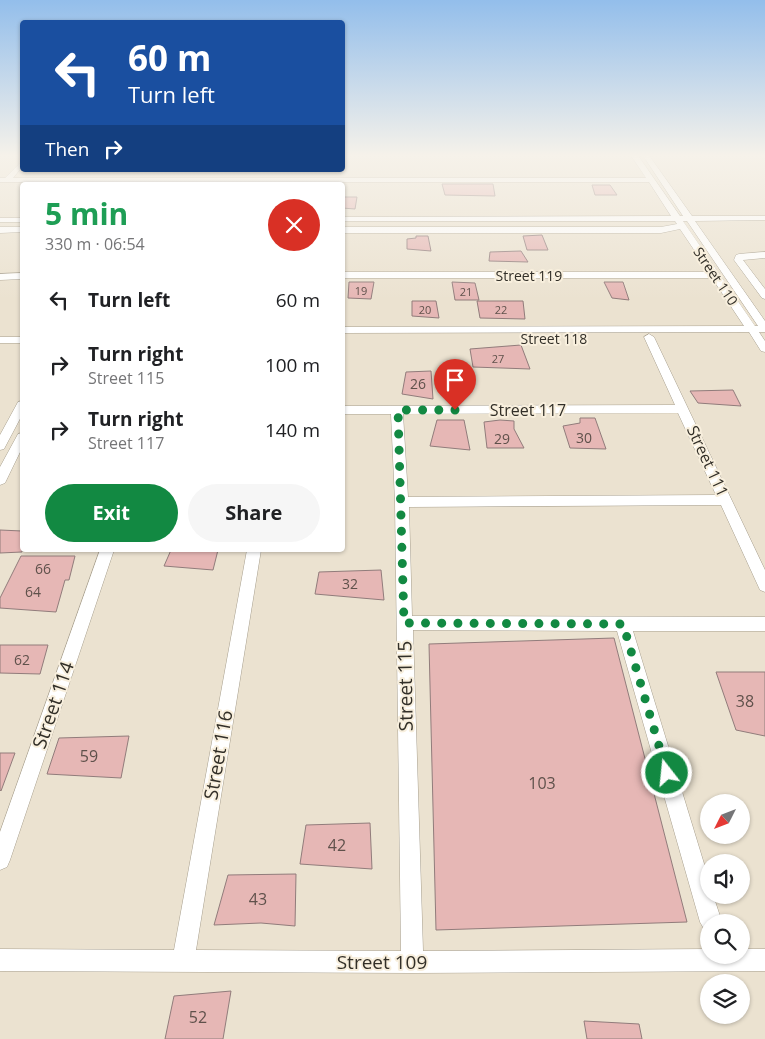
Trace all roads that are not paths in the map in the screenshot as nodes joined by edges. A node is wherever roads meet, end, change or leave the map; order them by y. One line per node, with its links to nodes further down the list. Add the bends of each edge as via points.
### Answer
1 (666, 202): 12 (street, Street 110)
2 (678, 202): 13 (street, Street 110)
3 (345, 215): 11 (street)
4 (0, 216): 5 (street)
5 (20, 216)
6 (765, 218): 13 (street)
7 (345, 219): 10 (street)
8 (0, 220): 9 (street)
9 (20, 220)
10 (497, 222): 11 (street); 16 (street)
11 (590, 222): 12 (street, via 645,214); 12 (street, via 661,230); 16 (street)
12 (680, 222): 13 (street); 22 (street, Street 110)
13 (691, 222): 15 (street); 27 (street, Street 110)
14 (345, 226): 16 (street)
15 (765, 226)
16 (402, 228): 19 (street)
17 (0, 229): 18 (street)
18 (20, 229)
19 (345, 230)
20 (765, 255): 25 (street, via 745,255 738,260)
21 (345, 275): 22 (street, Street 119)
22 (715, 275): 26 (street, Street 110)
23 (0, 276): 24 (street)
24 (20, 276)
25 (765, 296)
26 (751, 328): 27 (street); 28 (street); 33 (street, Street 110)
27 (765, 329)
28 (345, 330)
29 (0, 331): 30 (street)
30 (20, 331)
31 (345, 338): 32 (street, Street 118)
32 (649, 338): 33 (street, Street 118); 40 (street, Street 111)
33 (761, 338): 36 (street, Street 110)
34 (0, 340): 35 (street)
35 (20, 340)
36 (765, 349)
37 (20, 409): 42 (street)
38 (345, 410): 39 (street, Street 117)
39 (398, 410): 40 (street, Street 117); 45 (street, Street 115)
40 (684, 410): 44 (street, Street 111)
41 (20, 441): 43 (street)
42 (0, 446)
43 (0, 480)
44 (726, 500): 45 (street); 48 (street, Street 111)
45 (402, 502): 49 (street, Street 115)
46 (106, 552): 52 (street, Street 114)
47 (254, 552): 57 (street, Street 116)
48 (765, 586)
49 (404, 623): 50 (street); 59 (street, Street 115)
50 (623, 624): 51 (street); 53 (street)
51 (765, 624)
52 (0, 860)
53 (709, 914)
54 (700, 958): 59 (street, Street 109)
55 (750, 959): 58 (street, Street 109)
56 (0, 960): 57 (street, Street 109)
57 (183, 960): 59 (street, Street 109)
58 (765, 960)
59 (412, 962)

